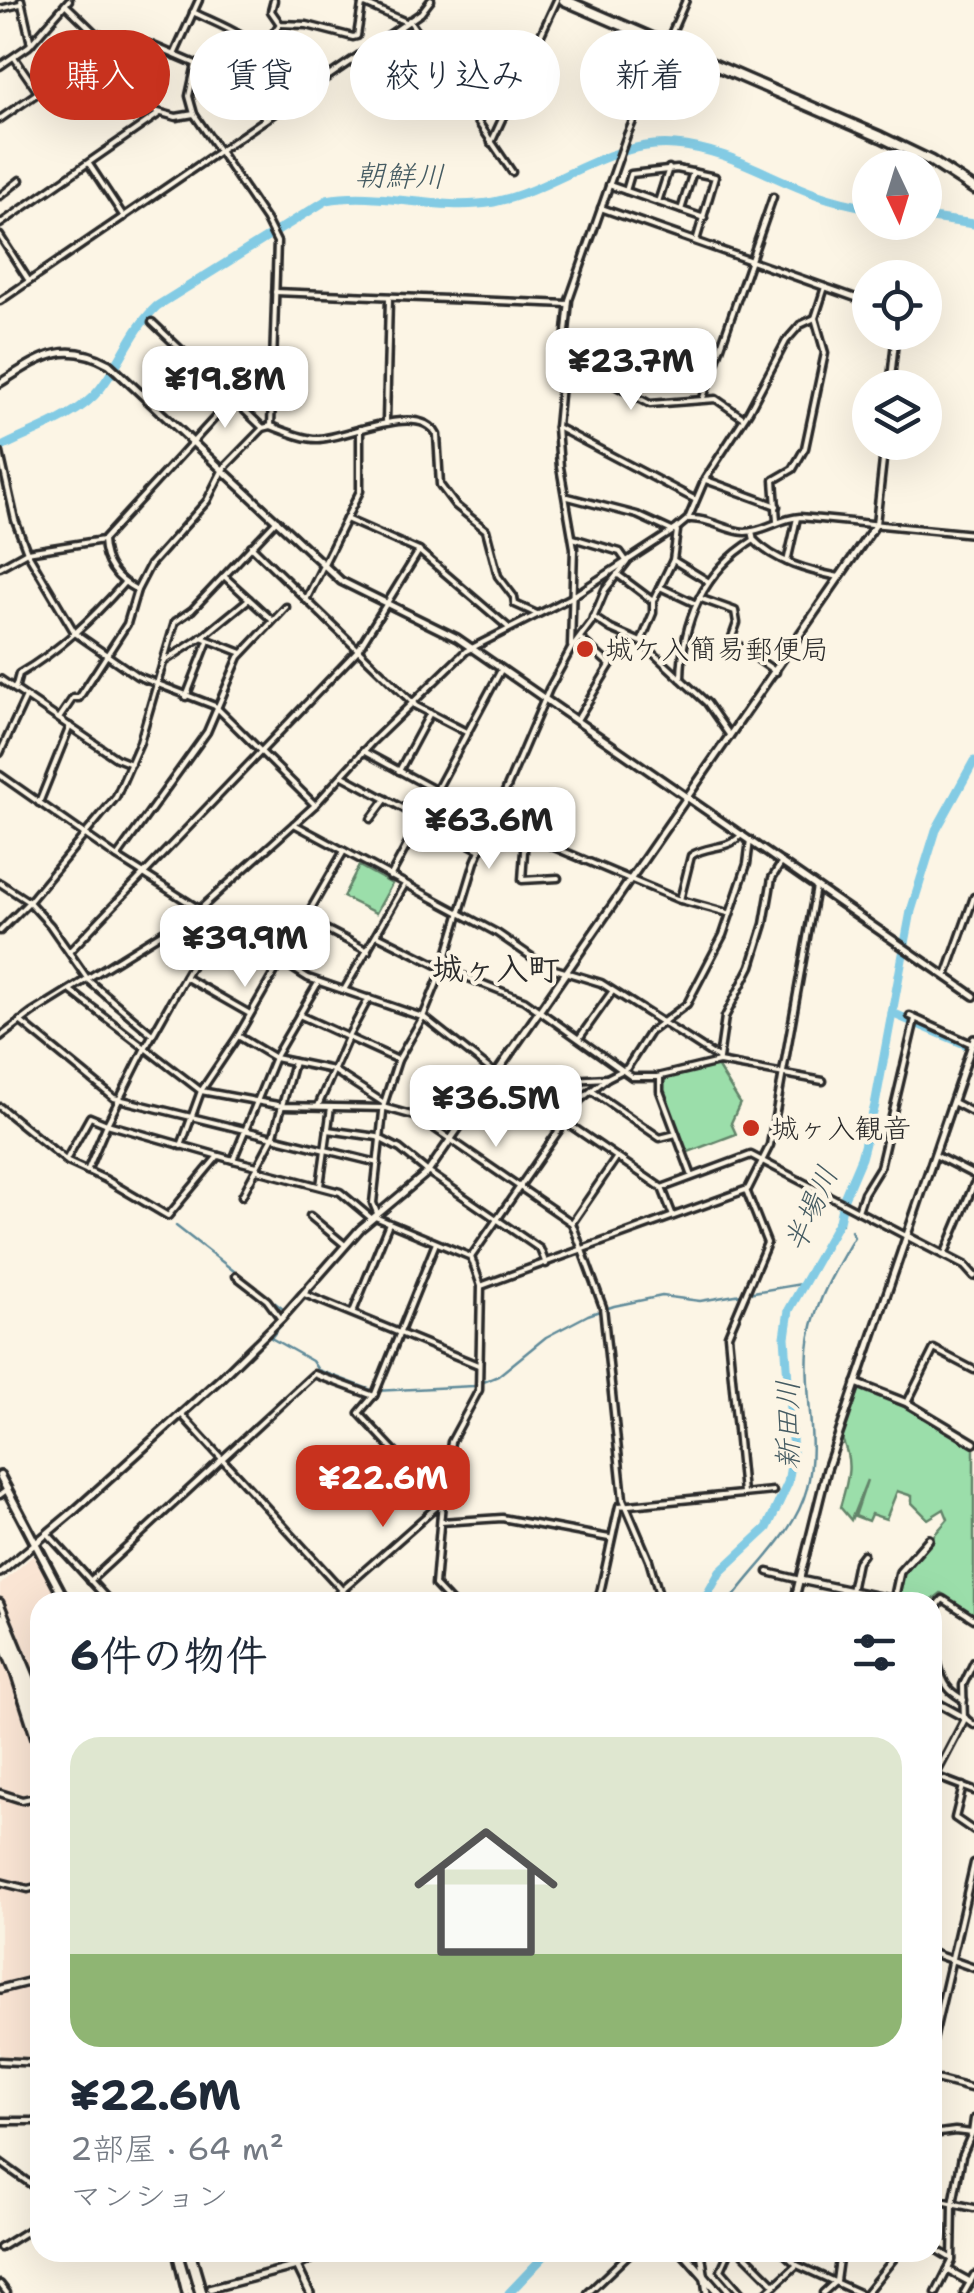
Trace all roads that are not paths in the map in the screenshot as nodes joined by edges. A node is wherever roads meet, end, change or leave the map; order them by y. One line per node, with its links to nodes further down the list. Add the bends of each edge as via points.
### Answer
1 (198, 0): 9 (street)
2 (274, 0): 11 (street, via 271,11)
3 (431, 0): 10 (street)
4 (560, 0): 16 (main road); 34 (street)
5 (686, 0): 17 (street)
6 (22, 2): 8 (street); 18 (street)
7 (68, 2): 12 (street); 13 (street)
8 (0, 9)
9 (193, 12): 14 (street); 21 (street)
10 (408, 21): 11 (street, via 366,4 353,37); 26 (street); 34 (street)
11 (280, 24): 15 (street)
12 (43, 30)
13 (90, 30)
14 (224, 30)
15 (276, 30)
16 (631, 30)
17 (673, 30)
18 (30, 39)
19 (30, 45): 22 (street)
20 (170, 53): 21 (street)
21 (174, 55): 23 (street)
22 (14, 56): 24 (street); 27 (street)
23 (190, 62)
24 (0, 66)
25 (720, 68): 42 (main road, via 882,137)
26 (330, 76)
27 (30, 80)
28 (30, 97): 29 (street)
29 (0, 118)
30 (150, 120): 36 (street)
31 (198, 120): 35 (street)
32 (264, 120): 35 (street)
33 (634, 120): 41 (street)
34 (491, 142): 38 (street)
35 (220, 151): 49 (street); 57 (street, via 277,242)
36 (88, 164): 49 (street); 51 (street)
37 (669, 168): 39 (street); 43 (street, via 631,174); 46 (street)
38 (512, 172)
39 (694, 172): 48 (street); 50 (street, via 715,177)
40 (20, 180): 44 (street)
41 (609, 185): 43 (street); 47 (street)
42 (974, 189)
43 (626, 191): 46 (street)
44 (0, 196)
45 (773, 197): 54 (street)
46 (658, 202): 48 (street)
47 (601, 208): 53 (street); 61 (street)
48 (680, 210): 50 (street)
49 (124, 216): 55 (street)
50 (704, 218): 53 (street)
51 (0, 224)
52 (0, 236): 55 (street)
53 (696, 240): 54 (street)
54 (750, 259): 56 (street); 67 (street)
55 (29, 281): 60 (street)
56 (825, 287): 58 (street); 62 (street)
57 (275, 292): 59 (street); 70 (street)
58 (852, 297)
59 (389, 298): 61 (street); 69 (street)
60 (0, 302)
61 (568, 304): 64 (street)
62 (815, 318): 68 (street, via 793,330); 82 (street, via 824,344 821,383 806,448 794,469 774,480)
63 (152, 322): 66 (street)
64 (564, 362): 67 (street, via 656,406); 71 (street)
65 (0, 383): 74 (street, via 54,353 74,351 124,375)
66 (232, 398): 72 (street); 74 (street)
67 (703, 398): 68 (street)
68 (744, 418): 79 (street)
69 (386, 421): 73 (street); 117 (street, via 436,431 440,485 486,530 496,572 515,604)
70 (270, 426): 72 (street); 73 (street, via 315,439)
71 (557, 427): 80 (street); 81 (street)
72 (264, 428): 78 (street)
73 (360, 430): 85 (street, via 360,491)
74 (192, 440): 78 (street); 93 (street)
75 (0, 454): 77 (street)
76 (882, 460): 88 (street)
77 (2, 461): 96 (street)
78 (223, 469): 86 (street); 109 (street, via 207,501)
79 (704, 479): 81 (street); 82 (street)
80 (566, 497): 89 (street); 92 (street)
81 (694, 498): 84 (street)
82 (777, 506): 87 (street)
83 (798, 517): 87 (street); 88 (street); 100 (street)
84 (688, 518): 89 (street); 90 (street)
85 (346, 519): 97 (street); 101 (street)
86 (276, 520): 95 (street); 101 (street)
87 (777, 521): 90 (street)
88 (876, 524): 91 (street); 105 (street)
89 (674, 530): 98 (street); 99 (street)
90 (752, 531): 94 (street)
91 (974, 534)
92 (573, 538): 98 (street); 110 (street)
93 (103, 540): 96 (street); 107 (street, via 107,561)
94 (754, 540): 100 (street); 106 (street)
95 (251, 546): 104 (street); 112 (street)
96 (27, 552): 102 (street); 121 (street)
97 (419, 552): 115 (street); 120 (street)
98 (627, 558): 103 (street); 110 (street)
99 (672, 560): 106 (street); 108 (street)
100 (787, 562): 105 (street)
101 (323, 566): 112 (street); 115 (street)
102 (0, 567)
103 (617, 574): 113 (street); 118 (street)
104 (224, 576): 111 (street); 132 (street, via 175,622)
105 (841, 578): 135 (street)
106 (709, 582): 114 (street)
107 (124, 583): 109 (street); 121 (street)
108 (660, 587): 113 (street); 114 (street)
109 (137, 590): 131 (street)
110 (574, 595): 117 (street); 128 (street)
111 (249, 598): 119 (street); 122 (street)
112 (306, 600): 129 (street)
113 (653, 600): 126 (street)
114 (696, 600): 135 (street, via 735,610 731,640); 137 (street)
115 (387, 605): 127 (street); 129 (street)
116 (286, 607): 119 (street)
117 (537, 614): 120 (street)
118 (593, 617): 123 (street); 124 (street)
119 (273, 621): 130 (street)
120 (509, 628): 127 (street)
121 (75, 633): 131 (street); 139 (street, via 18,674)
122 (201, 637): 125 (street); 132 (street)
123 (627, 637): 126 (street); 133 (street)
124 (581, 639): 128 (street); 133 (street)
125 (208, 641): 130 (street); 141 (street)
126 (641, 642): 137 (street)
127 (473, 648): 134 (street); 143 (street)
128 (571, 649): 142 (street)
129 (358, 650): 143 (street); 152 (street)
130 (242, 653): 144 (street)
131 (107, 657): 138 (street); 146 (street)
132 (164, 661): 138 (street)
133 (610, 664): 147 (street)
134 (502, 668): 142 (street); 149 (street)
135 (776, 672): 150 (street)
136 (0, 679): 139 (street)
137 (681, 679): 150 (street)
138 (156, 683): 141 (street); 154 (street)
139 (15, 690): 140 (street)
140 (26, 697): 146 (street); 153 (street)
141 (186, 697): 144 (street)
142 (545, 698): 147 (street); 165 (street)
143 (414, 702): 145 (street); 151 (street)
144 (217, 710): 152 (street); 173 (street)
145 (430, 713): 149 (street); 155 (street)
146 (60, 717): 148 (street)
147 (577, 720): 159 (street)
148 (70, 726): 154 (street); 161 (street)
149 (468, 733): 158 (street)
150 (731, 737): 159 (street)
151 (364, 751): 155 (street); 157 (street)
152 (260, 752): 162 (street); 175 (street)
153 (0, 753)
154 (130, 764): 167 (street, via 112,804)
155 (399, 771): 158 (street)
156 (0, 776): 161 (street)
157 (342, 776): 160 (street); 162 (street)
158 (436, 791): 163 (street); 165 (street)
159 (689, 798): 168 (street); 178 (street)
160 (386, 800): 163 (street); 164 (street)
161 (39, 804): 167 (street)
162 (315, 805): 166 (street)
163 (421, 818): 171 (street); 176 (street)
164 (371, 819)
165 (492, 822): 169 (street); 171 (street)
166 (294, 824): 172 (street); 185 (street)
167 (86, 834): 173 (street); 184 (street)
168 (742, 834): 170 (street); 183 (street, via 732,844 693,854)
169 (526, 836): 177 (street, via 522,880); 178 (street)
170 (750, 840): 174 (street); 186 (street)
171 (480, 850): 187 (street)
172 (344, 851): 176 (street); 188 (street)
173 (117, 857): 175 (street)
174 (782, 862): 181 (street); 221 (street, via 772,878 751,966 725,1017)
175 (144, 873): 185 (street); 193 (street)
176 (390, 877): 180 (street)
177 (558, 878)
178 (633, 878): 183 (street); 196 (street)
179 (0, 882): 184 (street)
180 (404, 885): 187 (street); 191 (street)
181 (816, 886): 197 (street); 225 (street)
182 (974, 898): 197 (street)
183 (680, 900): 186 (street)
184 (30, 902): 190 (street); 193 (street)
185 (200, 909): 189 (street); 199 (street)
186 (729, 913): 211 (street, via 687,1004)
187 (460, 914): 195 (street); 196 (street)
188 (305, 918): 192 (street); 194 (street)
189 (217, 920): 194 (street); 198 (street)
190 (0, 931)
191 (378, 935): 192 (street); 195 (street)
192 (368, 951): 201 (street)
193 (69, 952): 199 (street)
194 (281, 961): 200 (street); 207 (street)
195 (442, 968): 206 (street); 209 (street)
196 (567, 974): 203 (street); 206 (street)
197 (946, 976): 204 (street)
198 (185, 977): 207 (street); 212 (street)
199 (89, 981): 202 (street); 212 (street)
200 (318, 983): 201 (street); 208 (street)
201 (344, 990): 205 (street)
202 (71, 991): 210 (street); 218 (street)
203 (612, 992): 211 (street); 216 (street)
204 (974, 996)
205 (369, 998): 209 (street); 213 (street)
206 (541, 1012): 216 (street); 226 (street)
207 (250, 1014): 214 (street)
208 (299, 1015): 213 (street); 219 (street)
209 (423, 1017): 220 (street); 226 (street)
210 (20, 1021): 215 (street); 232 (street)
211 (661, 1023): 221 (street); 224 (street)
212 (152, 1034): 218 (street)
213 (349, 1035): 220 (street); 223 (street)
214 (238, 1036): 219 (street); 230 (street)
215 (0, 1037)
216 (580, 1038): 224 (street)
217 (973, 1046): 235 (street); 271 (street, via 913,1019 893,1124)
218 (144, 1050): 230 (street); 232 (street)
219 (276, 1058): 222 (street); 234 (street)
220 (398, 1060): 239 (street)
221 (719, 1061): 225 (street); 227 (street)
222 (294, 1062): 223 (street); 237 (street)
223 (333, 1070): 238 (street); 239 (street)
224 (624, 1070): 227 (street, via 632,1077); 228 (street)
225 (782, 1074): 229 (street); 258 (street)
226 (497, 1075): 233 (street); 250 (street)
227 (660, 1076): 247 (street)
228 (607, 1078): 231 (street); 233 (street, via 552,1082)
229 (823, 1081)
230 (202, 1091): 234 (street); 242 (street)
231 (592, 1091): 243 (street); 247 (street, via 660,1138)
232 (118, 1100): 242 (street); 244 (street)
233 (535, 1100): 243 (street)
234 (257, 1102): 237 (street); 245 (street)
235 (953, 1102): 241 (street); 253 (street)
236 (0, 1106): 256 (street)
237 (283, 1106): 238 (street); 248 (street)
238 (318, 1106): 240 (street)
239 (383, 1106): 240 (street); 249 (street); 250 (street, via 418,1117)
240 (331, 1107): 246 (street)
241 (974, 1113)
242 (192, 1119): 245 (street); 251 (street)
243 (566, 1121): 255 (street); 267 (street)
244 (107, 1124): 251 (street); 256 (street, via 90,1117); 261 (street)
245 (246, 1129): 248 (street); 257 (street)
246 (328, 1130): 249 (street); 252 (street)
247 (676, 1134): 263 (street)
248 (274, 1135): 252 (street); 260 (street)
249 (380, 1139): 259 (street); 262 (street)
250 (452, 1140): 262 (street); 267 (street)
251 (181, 1146): 254 (street)
252 (326, 1150): 259 (street); 266 (street)
253 (934, 1155): 264 (street); 278 (street)
254 (218, 1156): 257 (street); 261 (street, via 168,1216)
255 (617, 1157): 268 (street); 276 (street)
256 (66, 1160): 261 (street)
257 (234, 1160): 260 (street)
258 (762, 1160): 263 (street, via 745,1156); 269 (street); 271 (street)
259 (378, 1162): 272 (street)
260 (257, 1169): 266 (street); 270 (street)
261 (87, 1170)
262 (428, 1172): 272 (street); 275 (street)
263 (692, 1176): 268 (street)
264 (974, 1176)
265 (974, 1184): 282 (street)
266 (320, 1187): 272 (street)
267 (520, 1187): 275 (street); 276 (street)
268 (662, 1188): 274 (street)
269 (746, 1190): 274 (street); 303 (street, via 767,1243 728,1336)
270 (242, 1196)
271 (857, 1210): 278 (street)
272 (374, 1215): 277 (street); 280 (street)
273 (310, 1216): 280 (street)
274 (673, 1216): 281 (street)
275 (497, 1220): 283 (street); 284 (street, via 540,1249)
276 (572, 1223): 281 (street)
277 (389, 1224): 279 (street); 289 (street)
278 (906, 1236): 282 (street); 294 (street)
279 (436, 1243): 283 (street); 291 (street)
280 (345, 1245): 288 (street)
281 (583, 1250): 284 (street); 306 (street, via 603,1310)
282 (944, 1255): 285 (street)
283 (471, 1257): 287 (street)
284 (546, 1264): 287 (street)
285 (974, 1274)
286 (236, 1276): 290 (street)
287 (481, 1286): 292 (street)
288 (304, 1294): 289 (street); 290 (street)
289 (352, 1313): 291 (street)
290 (282, 1319): 297 (street)
291 (399, 1332): 292 (street); 295 (street)
292 (478, 1364): 305 (street, via 479,1385 452,1442)
293 (974, 1370): 296 (street, via 934,1350)
294 (856, 1383): 296 (street); 315 (street, via 822,1483)
295 (375, 1393): 299 (street, via 314,1374); 305 (street, via 359,1413)
296 (906, 1404): 298 (street)
297 (181, 1414): 299 (street); 308 (street)
298 (974, 1443)
299 (223, 1459): 316 (street); 317 (street)
300 (0, 1476): 301 (main road)
301 (8, 1489): 304 (street); 311 (main road)
302 (773, 1491): 303 (street)
303 (743, 1493): 306 (street)
304 (0, 1495)
305 (442, 1502): 307 (street); 317 (street)
306 (624, 1504): 309 (street); 323 (street)
307 (441, 1522): 309 (street, via 502,1518); 321 (street, via 435,1585)
308 (48, 1534): 311 (street); 316 (street)
309 (610, 1539): 322 (street)
310 (928, 1539): 326 (street, via 900,1572)
311 (37, 1544): 314 (street); 319 (main road)
312 (863, 1554): 318 (street)
313 (768, 1572): 315 (street)
314 (0, 1574)
315 (800, 1580): 318 (street); 324 (street)
316 (90, 1581): 320 (street)
317 (342, 1590)
318 (851, 1590): 325 (street)
319 (61, 1592)
320 (100, 1592)
321 (442, 1592)
322 (600, 1592)
323 (657, 1592)
324 (797, 1592)
325 (859, 1592)
326 (896, 1592)
327 (942, 1600): 330 (street)
328 (0, 1602): 335 (street)
329 (0, 1618): 336 (highway)
330 (974, 1619)
331 (0, 1634): 339 (highway)
332 (0, 1644): 342 (street)
333 (974, 1662): 337 (street)
334 (942, 1673): 337 (street)
335 (30, 1674)
336 (30, 1692)
337 (964, 1700): 340 (street)
338 (942, 1705): 340 (street)
339 (30, 1715)
340 (965, 1718): 341 (street); 343 (street)
341 (974, 1725)
342 (30, 1727)
343 (942, 1759)
344 (942, 1778): 345 (street)
345 (962, 1786): 346 (street); 349 (street, via 955,1818)
346 (974, 1791)
347 (0, 1793): 348 (street)
348 (30, 1798)
349 (974, 1831)
350 (974, 1862): 354 (street)
351 (0, 1882): 352 (street)
352 (30, 1888)
353 (942, 1957): 354 (street)
354 (950, 1960): 355 (street); 358 (street)
355 (974, 1968)
356 (30, 1982): 357 (street)
357 (0, 1990)
358 (942, 1998)
359 (0, 2061): 360 (street)
360 (30, 2062)
361 (942, 2081): 362 (street)
362 (974, 2089)
363 (974, 2119): 367 (street)
364 (0, 2120): 365 (street)
365 (30, 2121)
366 (942, 2132): 367 (street)
367 (972, 2133): 371 (street)
368 (0, 2162): 369 (street)
369 (30, 2184)
370 (942, 2201): 371 (street)
371 (953, 2204): 372 (street); 376 (street)
372 (974, 2208)
373 (30, 2229): 374 (street)
374 (0, 2248)
375 (942, 2252): 376 (street)
376 (952, 2259): 391 (street)
377 (183, 2262): 399 (highway, bridge)
378 (192, 2262): 399 (highway, bridge)
379 (296, 2262): 390 (street)
380 (305, 2262): 390 (street)
381 (621, 2262): 401 (street)
382 (692, 2262): 393 (main road)
383 (702, 2262): 393 (street)
384 (725, 2262): 404 (street, via 721,2270)
385 (752, 2262): 397 (street)
386 (795, 2262): 389 (street)
387 (839, 2262): 394 (street)
388 (890, 2262): 407 (street)
389 (798, 2265): 394 (street); 397 (street)
390 (298, 2266): 399 (street); 400 (street)
391 (948, 2270): 395 (street); 408 (street)
392 (974, 2274): 395 (street)
393 (704, 2276): 402 (street); 403 (main road)
394 (836, 2281): 406 (street); 407 (street)
395 (970, 2282): 409 (street)
396 (0, 2284): 398 (street)
397 (774, 2285): 405 (street)
398 (7, 2293)
399 (197, 2293)
400 (310, 2293)
401 (588, 2293)
402 (707, 2293)
403 (719, 2293)
404 (741, 2293)
405 (766, 2293)
406 (823, 2293)
407 (863, 2293)
408 (936, 2293)
409 (964, 2293)

